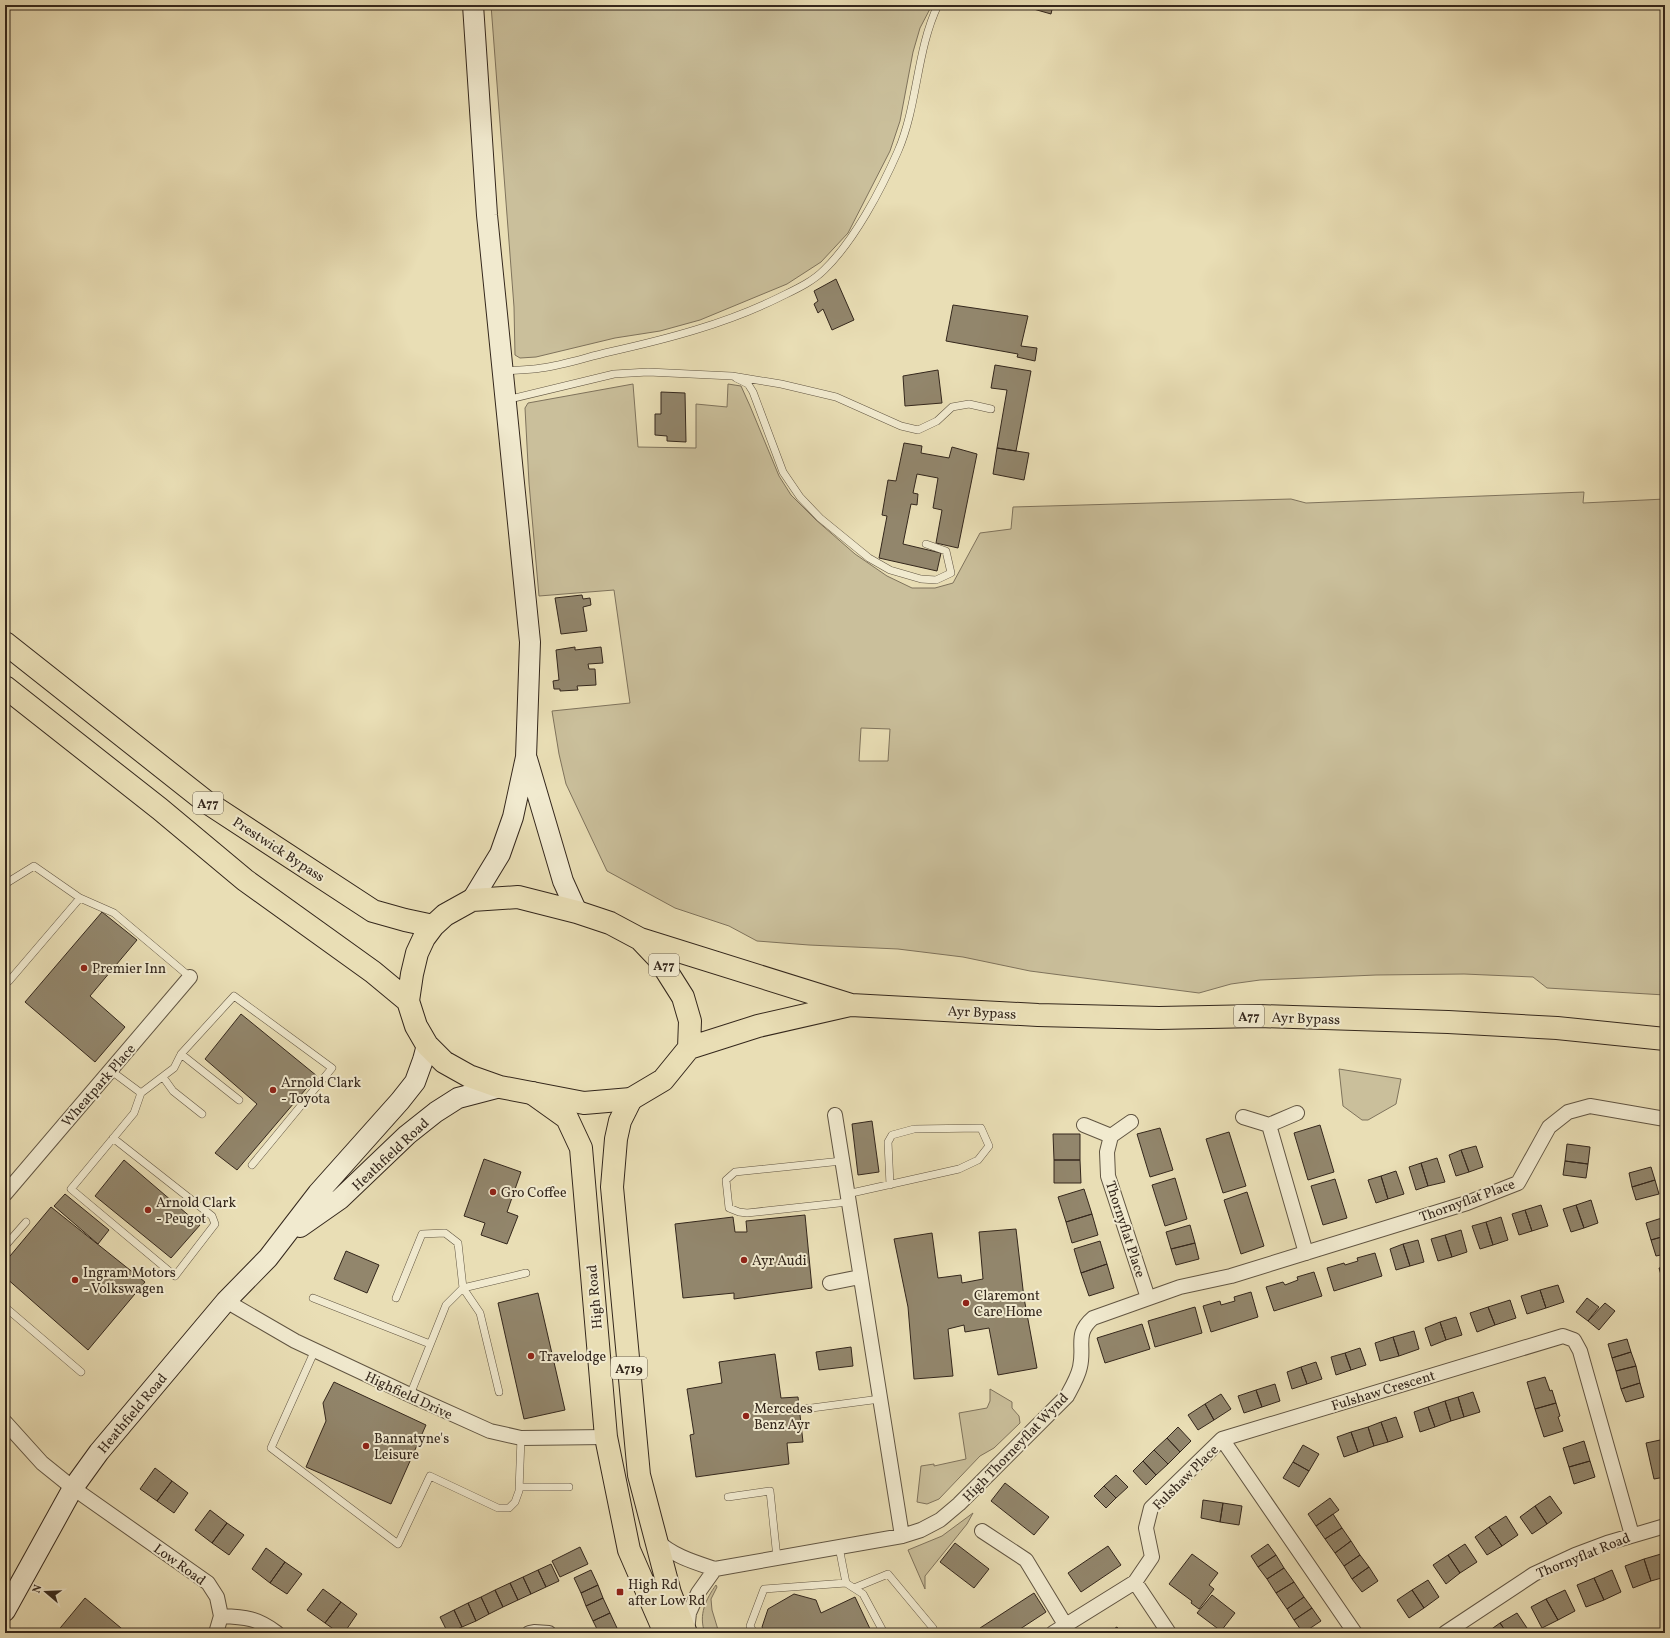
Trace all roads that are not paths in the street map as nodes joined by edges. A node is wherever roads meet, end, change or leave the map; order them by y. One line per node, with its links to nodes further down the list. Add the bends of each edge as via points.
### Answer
1 (473, 5): 3 (main road, via 487,215)
2 (938, 5): 3 (lane, via 925,40 898,151 854,234 824,270 809,282 715,324 663,340 542,368)
3 (503, 371): 5 (main road)
4 (732, 376): 5 (lane, via 648,372 614,374); 6 (lane, via 757,379 836,397 901,426 918,430 937,421 952,407 969,404); 7 (lane, via 748,384 753,392 776,456 790,485 833,529 869,558 890,570 921,580 936,580 951,573 946,551)
5 (506, 400): 10 (main road, via 530,642)
6 (991, 409)
7 (926, 544)
8 (5, 643): 15 (main road, Prestwick Bypass / A77, via 205,801 373,911)
9 (5, 687): 19 (main road, A77, via 160,809 245,880 373,972)
10 (526, 757): 13 (main road, via 514,818 500,854); 14 (main road, via 554,855)
11 (5, 884): 12 (lane, via 34,866)
12 (80, 898): 17 (lane, via 114,913); 18 (lane, via 9,981)
13 (472, 900): 14 (main road, A77, via 518,897); 15 (main road, A77)
14 (577, 912): 16 (main road, A77, via 610,923)
15 (433, 926): 19 (main road, A77, via 417,953)
16 (640, 939): 20 (main road, Ayr Bypass / A77); 23 (main road, A77, via 659,959 683,997 690,1021)
17 (190, 977): 25 (street, Wheatpark Place)
18 (5, 978)
19 (408, 1001): 22 (main road, A77, via 416,1026)
20 (851, 1005): 21 (main road, Ayr Bypass / A77, via 1038,1015 1159,1018 1259,1016 1448,1022 1557,1028); 23 (main road, Ayr Bypass / A77, via 758,1026)
21 (1665, 1039)
22 (427, 1045): 27 (main road, A77, via 444,1062 469,1076); 48 (main road, Heathfield Road, via 415,1082 318,1193)
23 (689, 1048): 30 (main road, A77, via 663,1080)
24 (181, 1054): 26 (lane, via 174,1068); 31 (lane); 43 (lane, via 234,996 332,1068)
25 (110, 1070): 28 (lane); 45 (street, Wheatpark Place)
26 (163, 1077): 28 (lane); 33 (lane, via 174,1091)
27 (500, 1087): 29 (main road, A77); 48 (main road, Heathfield Road, via 458,1098 436,1112 407,1135 340,1199)
28 (141, 1092): 41 (lane, via 134,1113)
29 (532, 1093): 30 (main road, A77, via 584,1103); 69 (main road, High Road / A719, via 567,1118 581,1148)
30 (631, 1099): 80 (main road, High Road / A719, via 620,1121 616,1139 612,1187 639,1475)
31 (239, 1100)
32 (1297, 1113): 39 (street)
33 (202, 1114)
34 (835, 1115): 42 (street)
35 (1243, 1117): 39 (street)
36 (1665, 1119): 50 (street, Thornyflat Place, via 1590,1106 1568,1112 1549,1127 1518,1183 1468,1203)
37 (1131, 1122): 40 (street)
38 (1084, 1124): 40 (street)
39 (1269, 1125): 50 (street)
40 (1111, 1136): 57 (street, Thornyflat Place, via 1107,1152 1108,1176)
41 (113, 1138): 41 (lane, via 71,1189 175,1276 215,1224 212,1216)
42 (842, 1161): 46 (street); 46 (lane, via 735,1172 726,1180 729,1208 747,1213)
43 (252, 1166)
44 (890, 1185): 44 (lane, via 959,1169 978,1160 989,1146 981,1128 914,1129 892,1135 888,1142); 46 (lane)
45 (5, 1194)
46 (848, 1198): 52 (street)
47 (26, 1222): 49 (lane)
48 (286, 1236): 58 (main road, Heathfield Road)
49 (5, 1246)
50 (1306, 1253): 57 (street, Thornyflat Place)
51 (526, 1273): 54 (lane)
52 (860, 1277): 53 (street); 66 (street)
53 (830, 1284)
54 (464, 1288): 56 (lane, via 458,1243 445,1233 422,1234); 61 (lane, via 446,1305); 64 (lane, via 480,1313)
55 (312, 1298): 61 (lane)
56 (396, 1298)
57 (1148, 1298): 60 (street, Thornyflat Place, via 1093,1318)
58 (226, 1301): 62 (street, Highfield Drive); 74 (main road, Heathfield Road, via 98,1452)
59 (5, 1307): 63 (lane)
60 (1084, 1325): 79 (street, High Thorneyflat Wynd, via 1080,1367 1067,1396 959,1504 940,1520)
61 (430, 1344): 65 (lane)
62 (315, 1350): 65 (street, Highfield Drive); 72 (lane, via 270,1448 398,1544 430,1476 498,1508 509,1508 515,1502)
63 (81, 1372)
64 (499, 1392)
65 (410, 1395): 70 (street, Highfield Drive, via 490,1431)
66 (880, 1399): 67 (lane); 79 (street)
67 (804, 1409)
68 (5, 1422): 74 (street, Low Road, via 42,1463)
69 (606, 1437): 70 (street, Highfield Drive); 95 (main road, High Road / A719, via 629,1550)
70 (521, 1438): 72 (lane)
71 (1222, 1439): 78 (street, Fulshaw Crescent, via 1563,1336 1574,1340 1580,1351); 84 (street, Fulshaw Place, via 1151,1508 1146,1528 1152,1557); 101 (street)
72 (519, 1487): 73 (lane)
73 (569, 1487)
74 (73, 1488): 87 (main road, Heathfield Road); 88 (street, Low Road, via 208,1583 217,1597)
75 (728, 1497): 82 (lane, via 770,1491)
76 (1665, 1526): 78 (street, Thornyflat Road)
77 (982, 1531): 89 (street, via 1026,1560)
78 (1632, 1535): 102 (street, Thornyflat Road, via 1575,1555 1534,1574)
79 (902, 1536): 81 (street, High Thorneyflat Wynd)
80 (655, 1538): 83 (street, High Thorneyflat Wynd, via 667,1550); 96 (main road, High Road / A719, via 670,1593)
81 (838, 1547): 82 (street, High Thorneyflat Wynd); 85 (lane)
82 (777, 1558): 83 (street, High Thorneyflat Wynd)
83 (715, 1569): 96 (street, via 698,1593 689,1613)
84 (1135, 1582): 89 (street, Fulshaw Place); 100 (street)
85 (846, 1583): 86 (lane); 97 (lane, via 764,1589 750,1626)
86 (854, 1588): 90 (lane, via 888,1574); 98 (lane, via 863,1594)
87 (5, 1611)
88 (221, 1616): 91 (street); 92 (street, via 244,1617 265,1623)
89 (1066, 1626): 99 (street, Fulshaw Place)
90 (933, 1628)
91 (216, 1633)
92 (277, 1633)
93 (528, 1633): 94 (street)
94 (549, 1633)
95 (665, 1633)
96 (687, 1633)
97 (754, 1633)
98 (884, 1633)
99 (1053, 1633)
100 (1169, 1633)
101 (1355, 1633)
102 (1445, 1633)

